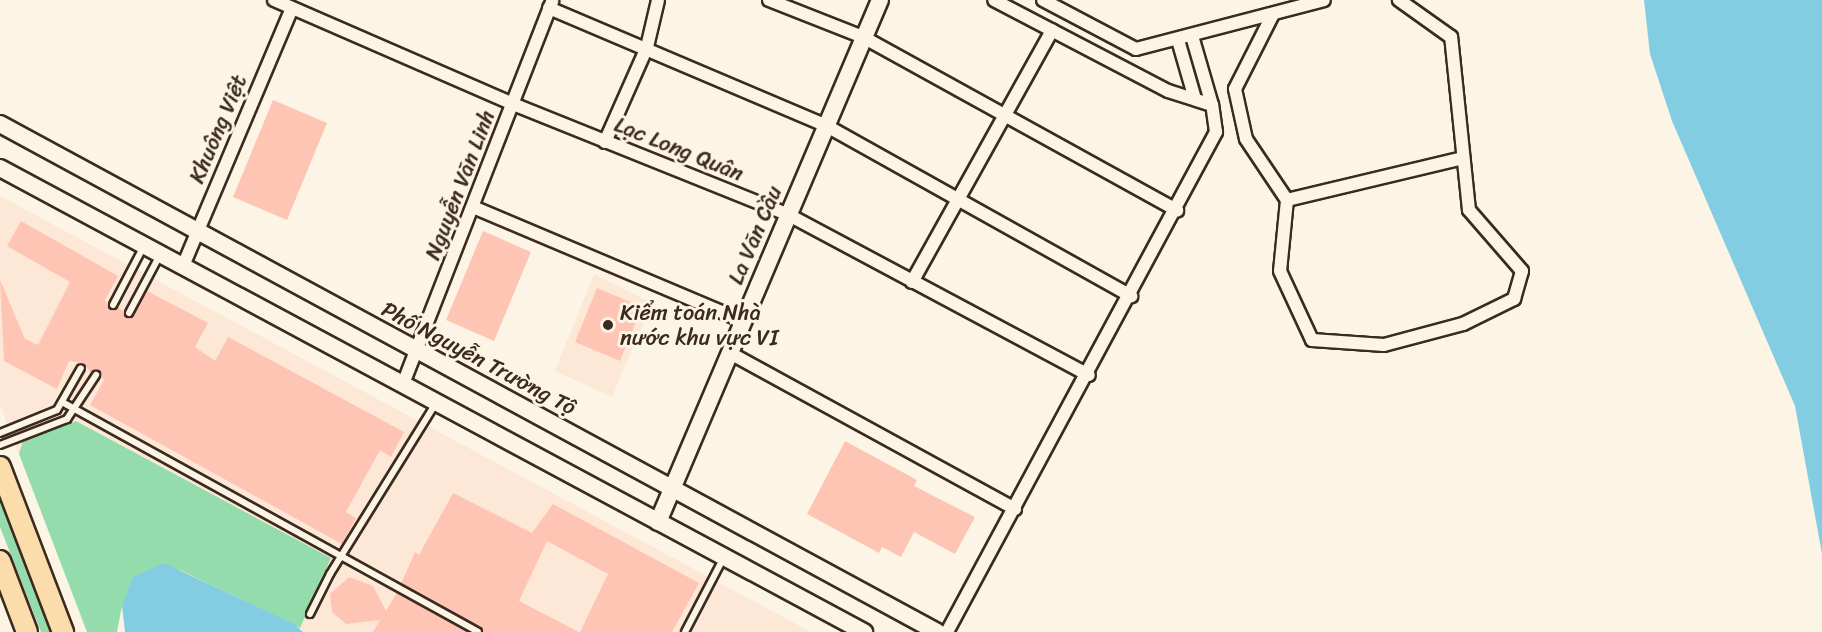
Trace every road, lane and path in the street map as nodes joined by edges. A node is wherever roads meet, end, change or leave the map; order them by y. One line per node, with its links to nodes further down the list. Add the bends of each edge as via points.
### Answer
1 (274, 0): 11 (street, Lạc Long Quân)
2 (658, 0): 17 (street)
3 (769, 0): 15 (street)
4 (880, 0): 15 (street, La Văn Cầu)
5 (994, 0): 13 (street)
6 (1043, 0): 10 (street)
7 (1323, 0): 12 (street)
8 (1399, 0): 25 (street, via 1451,37)
9 (551, 4): 17 (street); 19 (street, Nguyễn Văn Linh)
10 (1059, 5): 16 (street, via 1136,49)
11 (292, 8): 19 (street, Lạc Long Quân); 32 (street, Khuông Việt)
12 (1273, 14): 14 (street); 28 (street, via 1235,89 1246,139)
13 (1052, 30): 18 (street, via 1168,91); 21 (street)
14 (1192, 36): 16 (street); 20 (street)
15 (863, 37): 21 (street); 23 (street, La Văn Cầu)
16 (1178, 40): 18 (street)
17 (647, 47): 23 (street); 24 (street)
18 (1195, 99): 20 (street)
19 (513, 104): 24 (street, Lạc Long Quân); 29 (street, Nguyễn Văn Linh)
20 (1212, 105): 30 (street, via 1216,132)
21 (1004, 116): 27 (street); 30 (street)
22 (0, 124): 32 (street, Phố Nguyễn Trường Tộ)
23 (825, 125): 27 (street); 31 (street, La Văn Cầu)
24 (605, 142): 31 (street, Lạc Long Quân)
25 (1463, 158): 28 (street); 28 (street, via 1469,210 1522,271 1514,299 1463,324 1384,345 1312,340 1280,271)
26 (0, 168): 33 (street)
27 (958, 199): 36 (street); 37 (street)
28 (1287, 200)
29 (474, 207): 40 (street); 41 (street, Nguyễn Văn Linh)
30 (1177, 210): 37 (street)
31 (787, 214): 36 (street, Lạc Long Quân); 40 (street, La Văn Cầu)
32 (198, 231): 35 (street, Khuông Việt); 41 (street, Phố Nguyễn Trường Tộ)
33 (144, 245): 34 (street); 38 (lane)
34 (161, 254): 35 (street); 39 (lane)
35 (183, 266): 46 (street)
36 (912, 282): 45 (street, Lạc Long Quân)
37 (1131, 296): 45 (street)
38 (113, 305)
39 (129, 313)
40 (743, 321): 42 (street, La Văn Cầu)
41 (418, 351): 46 (street, Nguyễn Văn Linh); 53 (street, Phố Nguyễn Trường Tộ)
42 (730, 353): 53 (street, La Văn Cầu); 54 (street)
43 (81, 368): 47 (lane)
44 (96, 375): 49 (lane)
45 (1089, 375): 54 (street)
46 (403, 384): 48 (street)
47 (62, 402): 49 (lane); 50 (lane, via 50,415)
48 (437, 403): 55 (street); 56 (lane)
49 (75, 411): 51 (lane, via 67,419); 56 (lane)
50 (0, 434)
51 (0, 445)
52 (0, 467): 61 (main road)
53 (673, 489): 55 (street, La Văn Cầu); 65 (street, Phố Nguyễn Trường Tộ)
54 (1015, 508): 66 (street)
55 (658, 522): 57 (street)
56 (342, 555): 59 (lane); 62 (lane)
57 (724, 557): 63 (lane); 64 (street)
58 (0, 561): 60 (main road)
59 (310, 614)
60 (27, 632)
61 (63, 632)
62 (478, 632)
63 (685, 632)
64 (864, 632)
65 (937, 632)
66 (947, 632)

